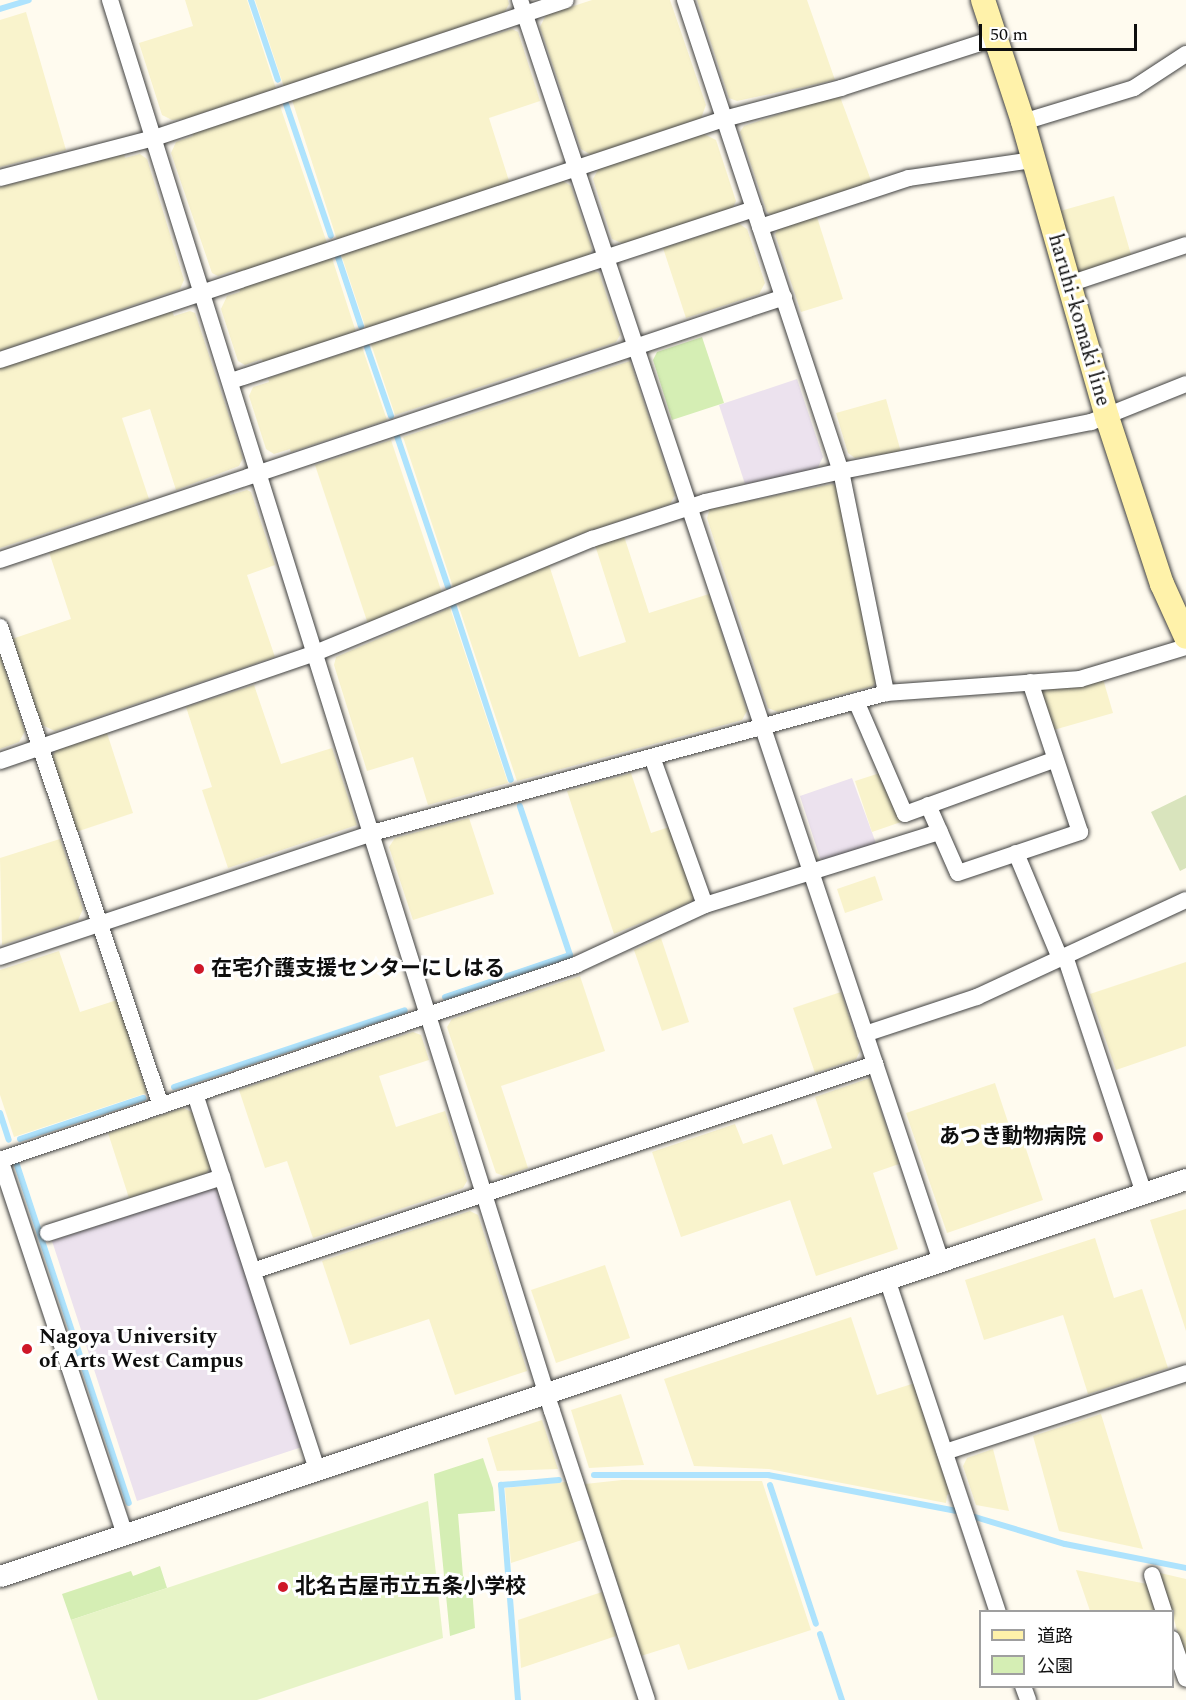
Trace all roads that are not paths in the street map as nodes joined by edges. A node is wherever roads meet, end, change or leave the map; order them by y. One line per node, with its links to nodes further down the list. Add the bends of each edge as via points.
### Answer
1 (110, 0): 10 (street)
2 (566, 0): 5 (street)
3 (685, 0): 8 (street)
4 (983, 0): 6 (main road, haruhi-komaki line)
5 (522, 7): 10 (street); 12 (street)
6 (996, 38): 8 (street, via 841,88); 9 (main road, haruhi-komaki line)
7 (1186, 54): 9 (street, via 1134,88)
8 (724, 119): 12 (street); 14 (street)
9 (1023, 122): 11 (main road, haruhi-komaki line)
10 (154, 138): 13 (street); 19 (street)
11 (1033, 160): 15 (street, via 909,178); 18 (main road, haruhi-komaki line)
12 (577, 170): 17 (street); 19 (street)
13 (0, 178)
14 (754, 209): 15 (street); 17 (street)
15 (760, 226): 20 (street)
16 (1186, 245): 18 (street)
17 (606, 257): 21 (street); 23 (street)
18 (1069, 284): 25 (main road, haruhi-komaki line)
19 (203, 293): 22 (street); 23 (street)
20 (784, 297): 21 (street); 26 (street)
21 (637, 347): 27 (street); 28 (street)
22 (0, 360)
23 (231, 381): 27 (street)
24 (1186, 384): 25 (street)
25 (1107, 417): 26 (street); 30 (main road, haruhi-komaki line)
26 (841, 471): 28 (street); 36 (street)
27 (260, 472): 29 (street); 34 (street)
28 (690, 507): 34 (street, via 592,539); 38 (street)
29 (0, 560)
30 (1179, 602): 32 (main road, haruhi-komaki line)
31 (0, 627): 39 (street)
32 (1186, 637)
33 (1186, 647): 35 (street, via 1080,679)
34 (315, 652): 39 (street); 44 (street)
35 (1030, 682): 36 (street); 41 (street)
36 (886, 693): 37 (street)
37 (856, 701): 38 (street); 43 (street, via 905,814)
38 (762, 727): 40 (street); 47 (street)
39 (40, 747): 42 (street); 50 (street)
40 (652, 757): 44 (street); 49 (street)
41 (1053, 760): 43 (street); 46 (street, via 1080,832)
42 (0, 761)
43 (928, 805): 45 (street)
44 (372, 832): 50 (street); 53 (street)
45 (940, 832): 46 (street, via 958,873); 47 (street)
46 (1016, 853): 52 (street)
47 (812, 873): 49 (street); 54 (street)
48 (1186, 900): 52 (street)
49 (705, 905): 53 (street, via 576,965)
50 (99, 924): 51 (street); 57 (street)
51 (0, 957)
52 (1062, 957): 54 (street, via 977,997); 61 (street)
53 (429, 1015): 56 (street); 62 (street)
54 (865, 1034): 55 (street)
55 (875, 1064): 62 (street); 64 (street)
56 (195, 1094): 57 (street); 59 (street)
57 (161, 1106): 58 (street)
58 (0, 1160): 71 (street)
59 (222, 1177): 63 (street); 65 (street)
60 (1186, 1179): 61 (street)
61 (1144, 1193): 64 (street)
62 (484, 1194): 65 (street); 68 (street)
63 (48, 1233)
64 (941, 1261): 66 (street)
65 (253, 1271): 70 (street)
66 (887, 1279): 68 (street); 69 (street)
67 (1185, 1375): 69 (street)
68 (546, 1393): 70 (street); 78 (street)
69 (945, 1452): 74 (street)
70 (317, 1469): 71 (street)
71 (125, 1534): 73 (street)
72 (1152, 1575): 75 (street)
73 (0, 1576)
74 (998, 1610)
75 (1164, 1610)
76 (1174, 1642): 77 (street)
77 (1186, 1679)
78 (645, 1699)

